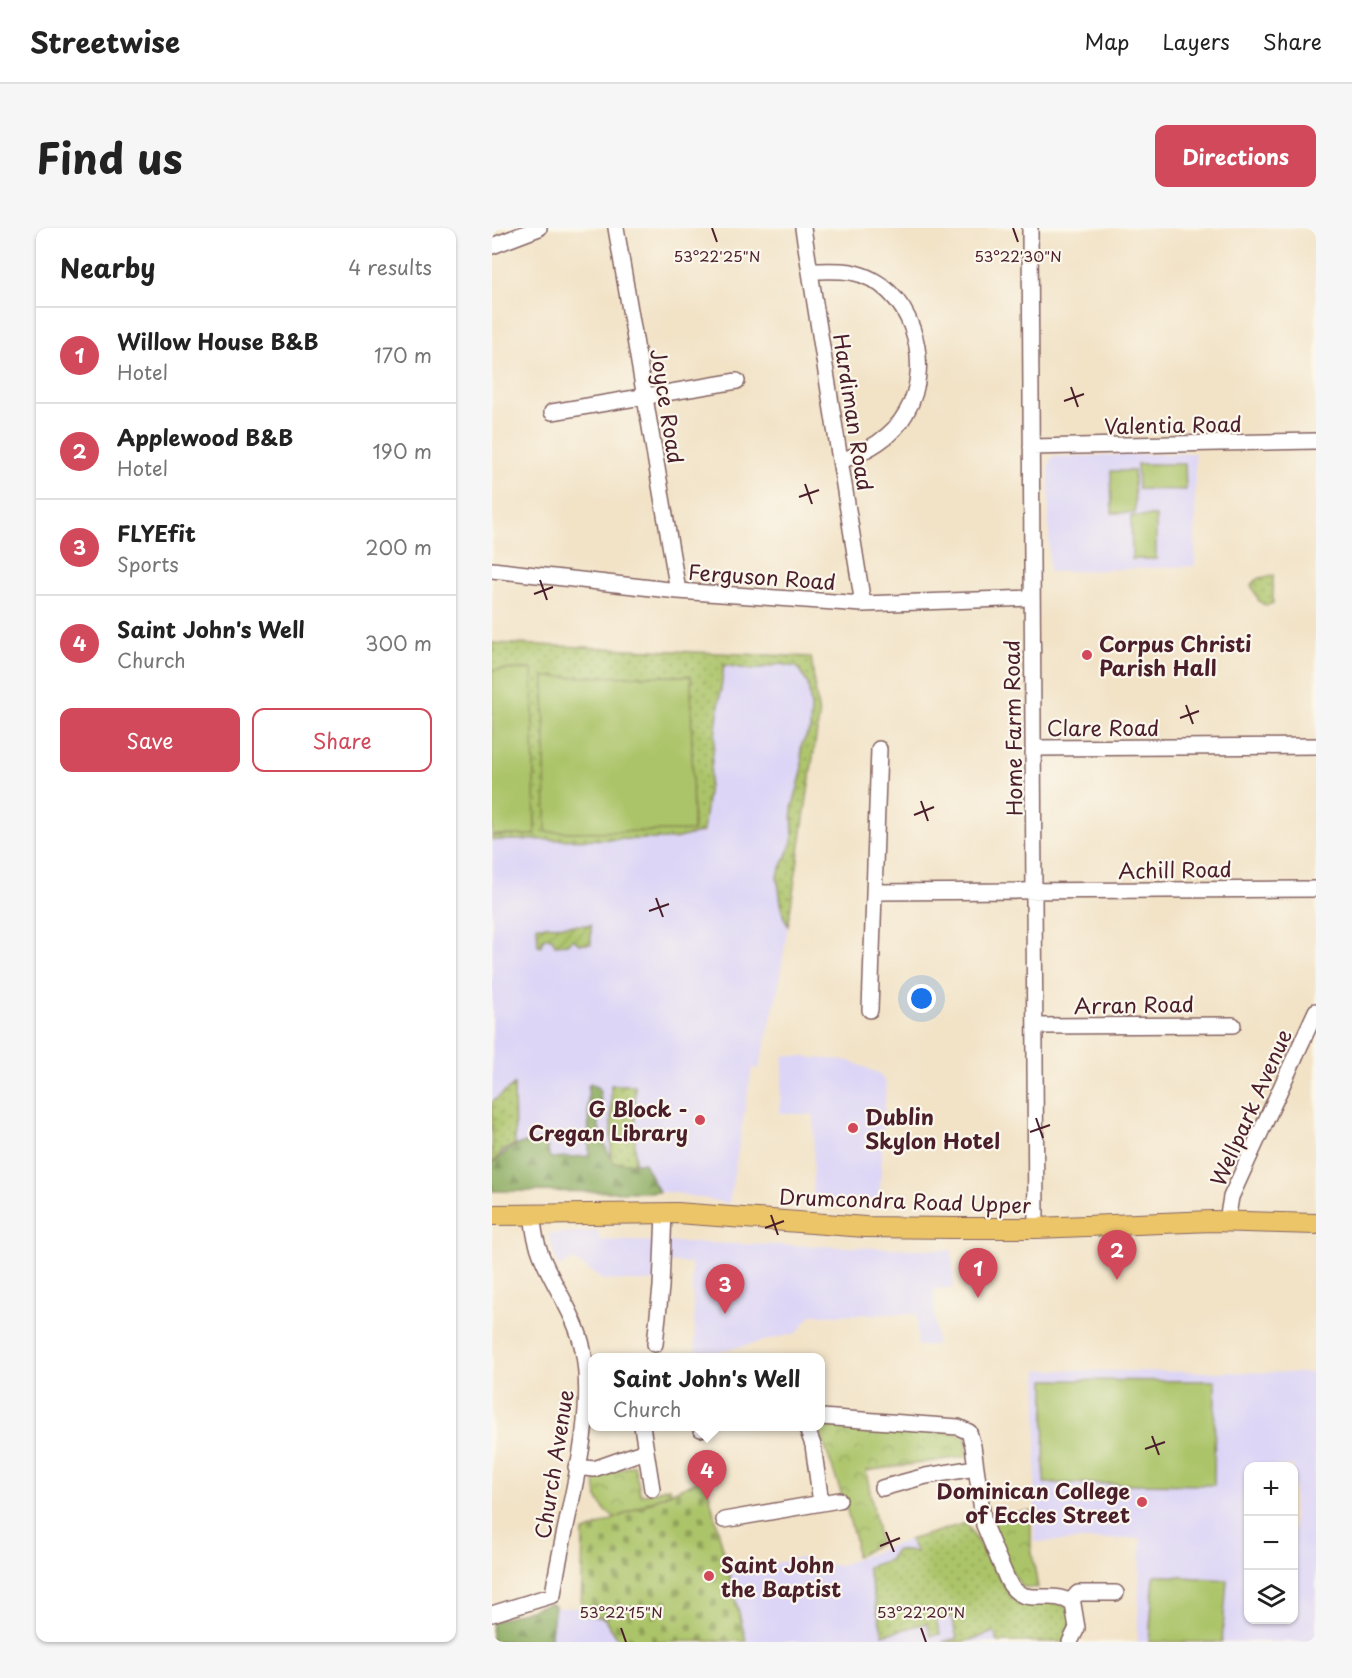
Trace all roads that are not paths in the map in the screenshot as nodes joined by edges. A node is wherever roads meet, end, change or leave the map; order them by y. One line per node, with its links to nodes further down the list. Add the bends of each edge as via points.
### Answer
1 (539, 228): 5 (street)
2 (616, 228): 8 (street, Joyce Road)
3 (803, 228): 6 (street, Hardiman Road)
4 (1030, 228): 11 (street, Home Farm Road)
5 (492, 246)
6 (810, 271): 12 (street, Hardiman Road); 12 (street, via 852,273 882,286 902,309 916,336 920,360 913,400 894,430)
7 (737, 381): 8 (street)
8 (646, 397): 9 (street); 14 (street, Joyce Road)
9 (552, 412)
10 (1316, 441): 11 (street, Valentia Road)
11 (1031, 447): 15 (street, Home Farm Road)
12 (842, 461): 16 (street, Hardiman Road)
13 (492, 570): 14 (street, Ferguson Road)
14 (678, 591): 16 (street, Ferguson Road)
15 (1031, 598): 16 (street, Ferguson Road); 18 (street, Home Farm Road)
16 (863, 604)
17 (1316, 746): 18 (street, Clare Road)
18 (1035, 748): 21 (street, Home Farm Road)
19 (879, 749): 22 (street)
20 (1316, 889): 21 (street, Achill Road)
21 (1035, 891): 22 (street, Achill Road); 26 (street, Home Farm Road)
22 (874, 892): 23 (street)
23 (870, 1010)
24 (1316, 1011): 30 (street, Wellpark Avenue, via 1231,1197)
25 (1233, 1024): 26 (street, Arran Road)
26 (1035, 1026): 32 (street, Home Farm Road)
27 (664, 1213): 28 (main road, Drumcondra Road Upper); 32 (main road, Drumcondra Road Upper, via 865,1227); 33 (street)
28 (533, 1214): 29 (main road, Drumcondra Road Upper); 38 (street, Church Avenue, via 532,1232 538,1249 583,1347 587,1387)
29 (492, 1215)
30 (1227, 1221): 31 (main road, Drumcondra Road Upper); 32 (main road, Drumcondra Road Upper)
31 (1316, 1224)
32 (1036, 1228)
33 (655, 1344)
34 (825, 1417): 39 (street, via 964,1428 971,1438)
35 (643, 1431): 37 (street)
36 (808, 1431): 43 (street)
37 (645, 1451): 38 (street, via 599,1467); 41 (street)
38 (576, 1467): 47 (street, Church Avenue, via 553,1594)
39 (975, 1468): 40 (street); 46 (street, via 984,1525 1006,1579 1016,1593 1028,1597 1057,1596)
40 (882, 1488)
41 (652, 1489)
42 (839, 1500): 43 (street)
43 (821, 1503): 44 (street)
44 (724, 1520)
45 (1116, 1593): 46 (street, via 1078,1593)
46 (1070, 1602): 48 (street, via 1076,1610 1077,1623)
47 (492, 1614)
48 (1070, 1642)

